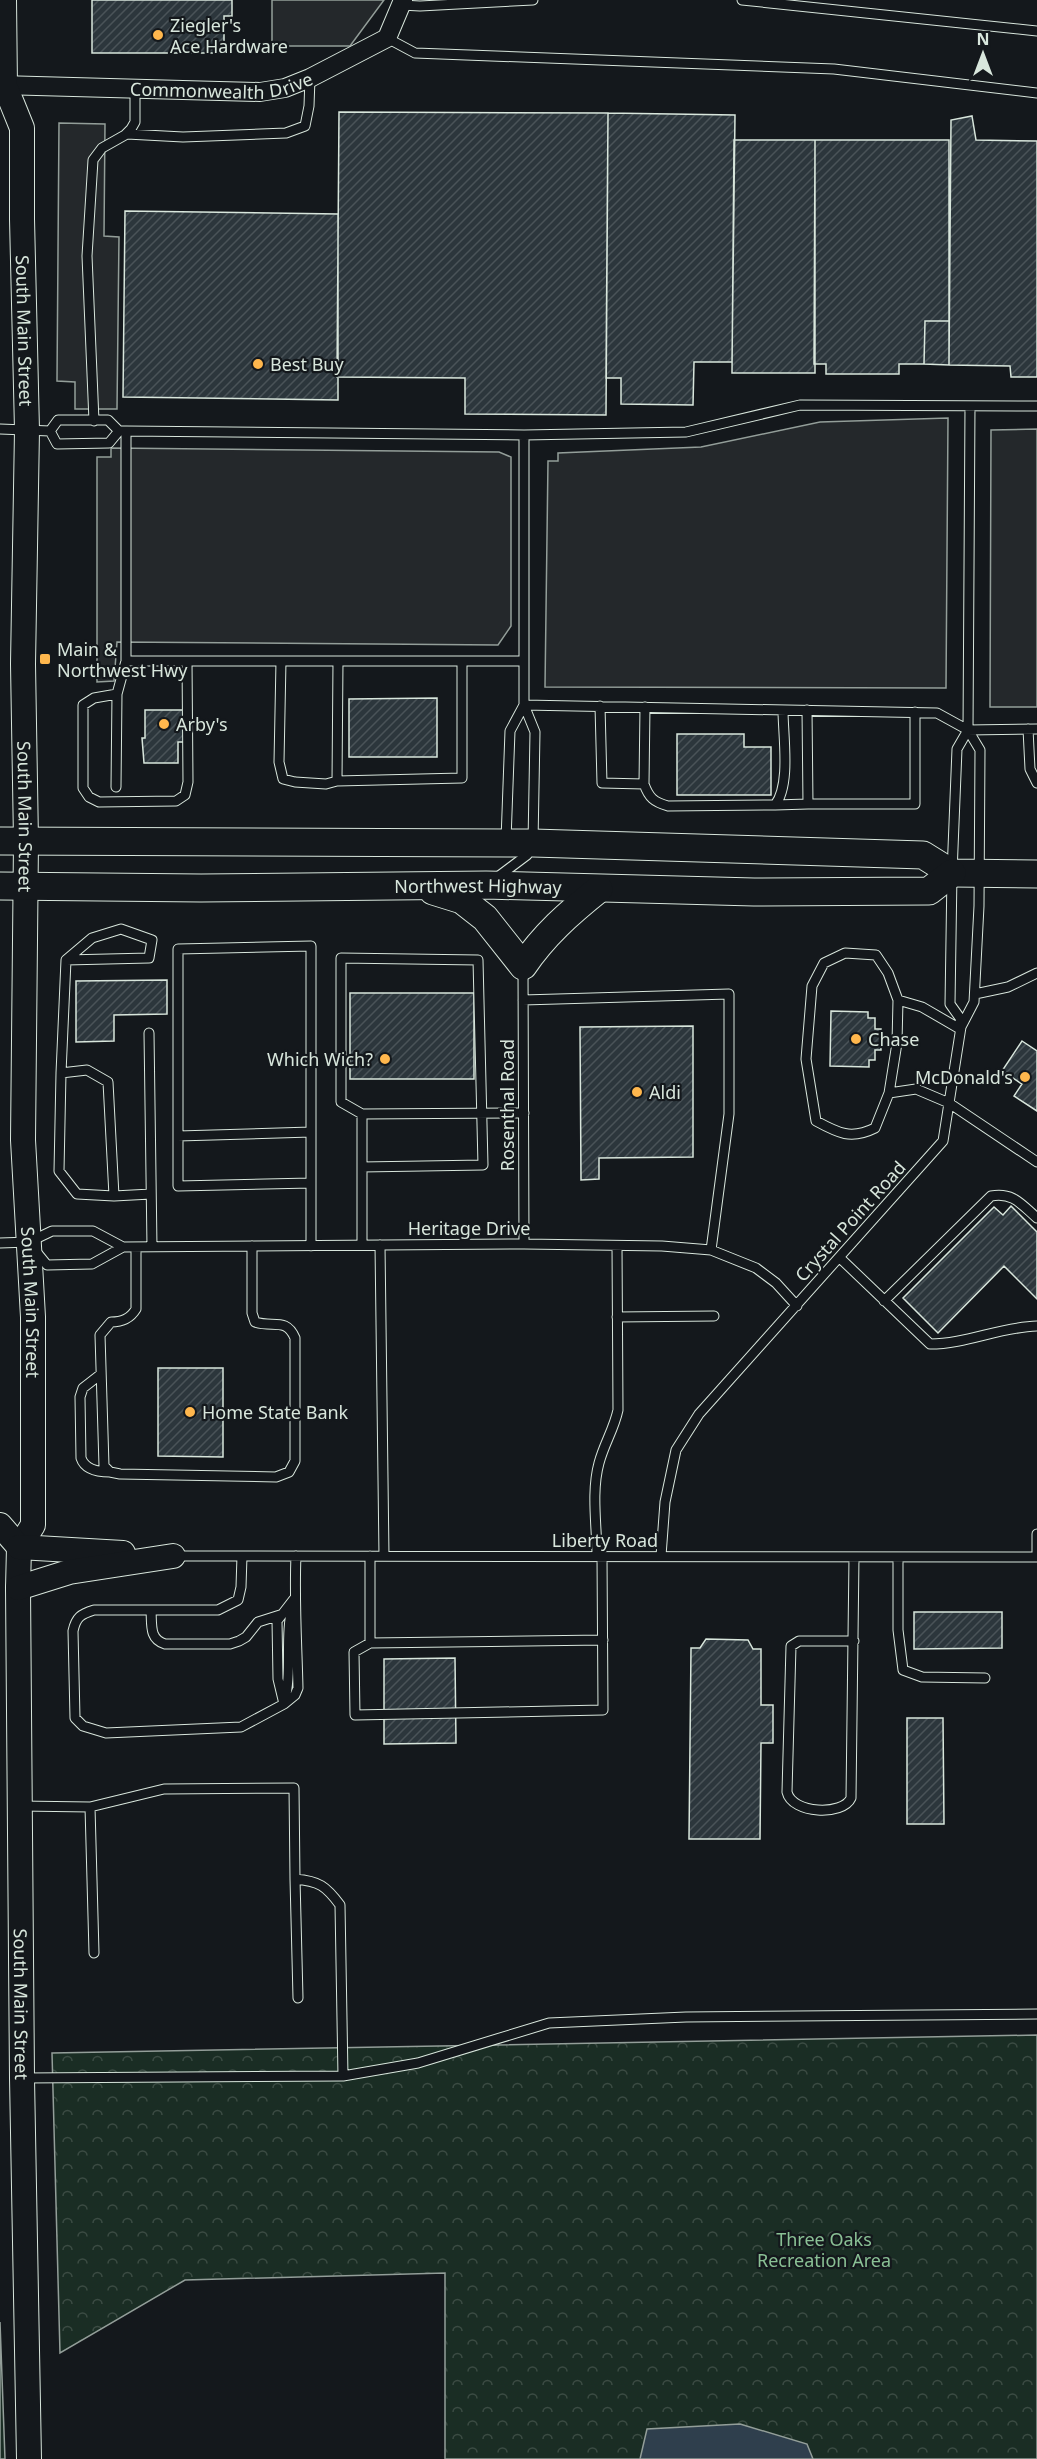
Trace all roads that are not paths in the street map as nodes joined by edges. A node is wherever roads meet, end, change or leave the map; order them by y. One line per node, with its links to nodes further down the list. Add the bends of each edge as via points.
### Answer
1 (4, 0): 9 (street, South Main Street)
2 (533, 0): 4 (lane, via 420,6)
3 (742, 0): 5 (lane)
4 (402, 2): 6 (street)
5 (1037, 31)
6 (387, 38): 7 (street, Commonwealth Drive); 10 (lane, via 415,53 834,69)
7 (310, 78): 8 (street, Commonwealth Drive, via 260,92); 11 (lane, via 305,126 286,133 183,137)
8 (135, 88): 9 (street, Commonwealth Drive); 11 (lane, via 135,122)
9 (2, 90): 16 (street, South Main Street, via 21,128 21,219)
10 (1037, 93)
11 (127, 134): 14 (lane, via 102,148 93,160 87,256)
12 (970, 406): 13 (lane); 18 (lane, via 800,405 686,432); 33 (lane)
13 (1037, 406)
14 (93, 421): 16 (lane, via 58,420); 17 (lane, via 108,420)
15 (0, 429): 16 (lane)
16 (39, 430): 17 (lane, via 57,444 109,442); 40 (street, South Main Street)
17 (123, 431): 18 (lane); 19 (lane)
18 (524, 435): 23 (lane)
19 (126, 661): 20 (lane); 25 (lane)
20 (187, 661): 21 (lane); 25 (lane, via 188,782 185,795 176,801 99,802 83,788 83,705 94,698)
21 (281, 661): 22 (lane); 34 (lane, via 279,762 283,779 313,784)
22 (338, 661): 24 (lane); 34 (lane)
23 (524, 661): 24 (lane); 26 (lane)
24 (462, 662): 34 (lane, via 462,778)
25 (117, 694): 37 (lane)
26 (524, 705): 27 (lane); 41 (lane, via 510,731); 42 (lane, via 535,732)
27 (600, 706): 28 (lane); 36 (lane, via 602,783)
28 (645, 707): 29 (lane); 36 (lane)
29 (783, 710): 30 (lane); 39 (lane, via 783,785)
30 (807, 710): 31 (lane); 38 (lane)
31 (915, 712): 33 (lane, via 937,712); 38 (lane, via 915,804)
32 (1032, 729): 33 (lane); 35 (lane, via 1030,769)
33 (968, 730): 43 (lane, via 957,749); 44 (lane, via 980,750)
34 (337, 781)
35 (1037, 783)
36 (644, 784): 39 (lane, via 656,803 668,806)
37 (116, 787)
38 (808, 804): 39 (lane)
39 (775, 805)
40 (13, 841): 41 (main road); 47 (street, South Main Street)
41 (506, 843): 42 (main road)
42 (533, 843): 43 (main road, via 923,855); 46 (lane, via 517,864)
43 (952, 873): 44 (main road); 49 (main road, Northwest Highway, via 929,891); 56 (lane, via 950,1004 960,1018)
44 (979, 873): 45 (main road); 53 (lane)
45 (1037, 874)
46 (486, 885): 48 (main road, Northwest Highway); 49 (main road, Northwest Highway)
47 (12, 886): 48 (main road, Northwest Highway); 72 (street, South Main Street)
48 (416, 886): 51 (main road, via 462,900 485,918)
49 (598, 889): 51 (main road, via 557,923)
50 (66, 960): 50 (lane, via 149,958 152,940 121,930 92,938); 58 (lane)
51 (523, 966): 54 (lane, Rosenthal Road)
52 (1037, 973): 53 (lane, via 1008,987)
53 (975, 994): 56 (lane)
54 (523, 1000): 62 (lane, Rosenthal Road); 83 (lane, via 729,994 729,1114)
55 (898, 1000): 56 (lane, via 922,1007); 59 (lane, via 897,1043); 59 (lane, via 876,955 845,953 824,963 812,986 806,1059 816,1121 837,1133 861,1135 875,1128)
56 (961, 1028): 60 (lane, Crystal Point Road)
57 (149, 1034): 69 (lane)
58 (61, 1073): 70 (lane, via 87,1070 108,1082); 70 (lane, via 59,1171 76,1194)
59 (889, 1093): 60 (lane, via 916,1089)
60 (949, 1103): 66 (lane); 84 (lane, Crystal Point Road, via 943,1141)
61 (483, 1113): 62 (lane); 63 (lane); 63 (lane, via 478,960 341,958 341,1102); 67 (lane, via 483,1165)
62 (524, 1113): 74 (lane, Rosenthal Road)
63 (362, 1114): 67 (lane)
64 (311, 1132): 65 (lane); 65 (lane, via 311,946 178,949); 68 (lane)
65 (178, 1136): 68 (lane, via 178,1186)
66 (1037, 1162)
67 (362, 1167): 75 (lane)
68 (311, 1183): 80 (lane)
69 (151, 1194): 70 (lane); 78 (lane)
70 (114, 1196)
71 (1037, 1218): 85 (lane, via 1011,1196 991,1196)
72 (29, 1242): 73 (lane); 82 (lane, via 52,1231 93,1231); 82 (lane, Heritage Drive, via 47,1265 92,1264); 94 (street, South Main Street, via 33,1525)
73 (0, 1243)
74 (524, 1244): 76 (lane, Heritage Drive); 81 (lane, Heritage Drive)
75 (362, 1245): 76 (lane, Heritage Drive); 80 (lane, Heritage Drive)
76 (380, 1245): 99 (lane)
77 (136, 1246): 78 (lane, Heritage Drive); 82 (lane, Heritage Drive); 90 (lane, via 136,1309 122,1322 111,1323 100,1335)
78 (152, 1246): 79 (lane, Heritage Drive)
79 (252, 1246): 80 (lane, Heritage Drive); 91 (lane, via 255,1322 286,1325 295,1338 295,1461 289,1472 276,1477)
80 (311, 1246)
81 (617, 1246): 83 (lane, Heritage Drive); 88 (lane)
82 (123, 1247)
83 (711, 1250): 86 (lane, Heritage Drive, via 756,1268)
84 (840, 1258): 85 (lane); 86 (lane, Crystal Point Road)
85 (884, 1301): 89 (lane, via 930,1344 946,1344 1018,1326)
86 (797, 1306): 101 (lane, Crystal Point Road, via 739,1366 699,1414 676,1450 665,1502)
87 (714, 1316): 88 (lane)
88 (617, 1317): 100 (lane, via 618,1410 596,1479)
89 (1037, 1326)
90 (101, 1374): 91 (lane, via 102,1460); 91 (lane, via 83,1388 80,1396 81,1458 89,1468)
91 (110, 1472)
92 (0, 1525): 94 (street)
93 (1037, 1534): 104 (lane)
94 (19, 1547): 95 (street); 105 (street, South Main Street)
95 (173, 1556): 96 (lane, Liberty Road); 105 (street, via 69,1572)
96 (242, 1556): 97 (lane, Liberty Road); 107 (lane, via 238,1600 227,1607 207,1611)
97 (296, 1556): 98 (lane, Liberty Road); 106 (lane)
98 (370, 1556): 99 (lane, Liberty Road); 111 (lane)
99 (384, 1556): 100 (lane, Liberty Road)
100 (600, 1556): 101 (lane, Liberty Road); 109 (lane)
101 (661, 1556): 102 (lane, Liberty Road)
102 (854, 1557): 103 (lane, Liberty Road); 110 (lane)
103 (898, 1557): 104 (lane, Liberty Road); 112 (lane, via 898,1630 903,1670 922,1677)
104 (1037, 1557)
105 (18, 1588): 114 (street, South Main Street)
106 (294, 1599): 108 (lane); 113 (lane, via 288,1620 288,1689)
107 (151, 1610): 108 (lane, via 153,1636 165,1644 230,1644 239,1641 258,1622); 113 (lane, via 94,1610 76,1620 74,1707 75,1718 83,1726 106,1732 241,1727)
108 (280, 1615): 113 (lane, via 278,1679)
109 (603, 1641): 111 (lane); 111 (lane, via 603,1710 356,1714 354,1652)
110 (854, 1641): 110 (lane, via 851,1798 839,1809 802,1808 792,1802 787,1792 791,1646 799,1641)
111 (370, 1643)
112 (985, 1678)
113 (284, 1704)
114 (19, 1806): 115 (lane); 121 (street, South Main Street)
115 (90, 1807): 116 (lane, via 164,1789 294,1788); 117 (lane)
116 (295, 1879): 118 (lane); 120 (lane, via 315,1881 330,1891 340,1905)
117 (94, 1953)
118 (298, 1998)
119 (1037, 2014): 120 (lane, via 686,2017 549,2023 418,2063)
120 (343, 2076): 121 (lane)
121 (21, 2078): 122 (street, South Main Street)
122 (29, 2459)

